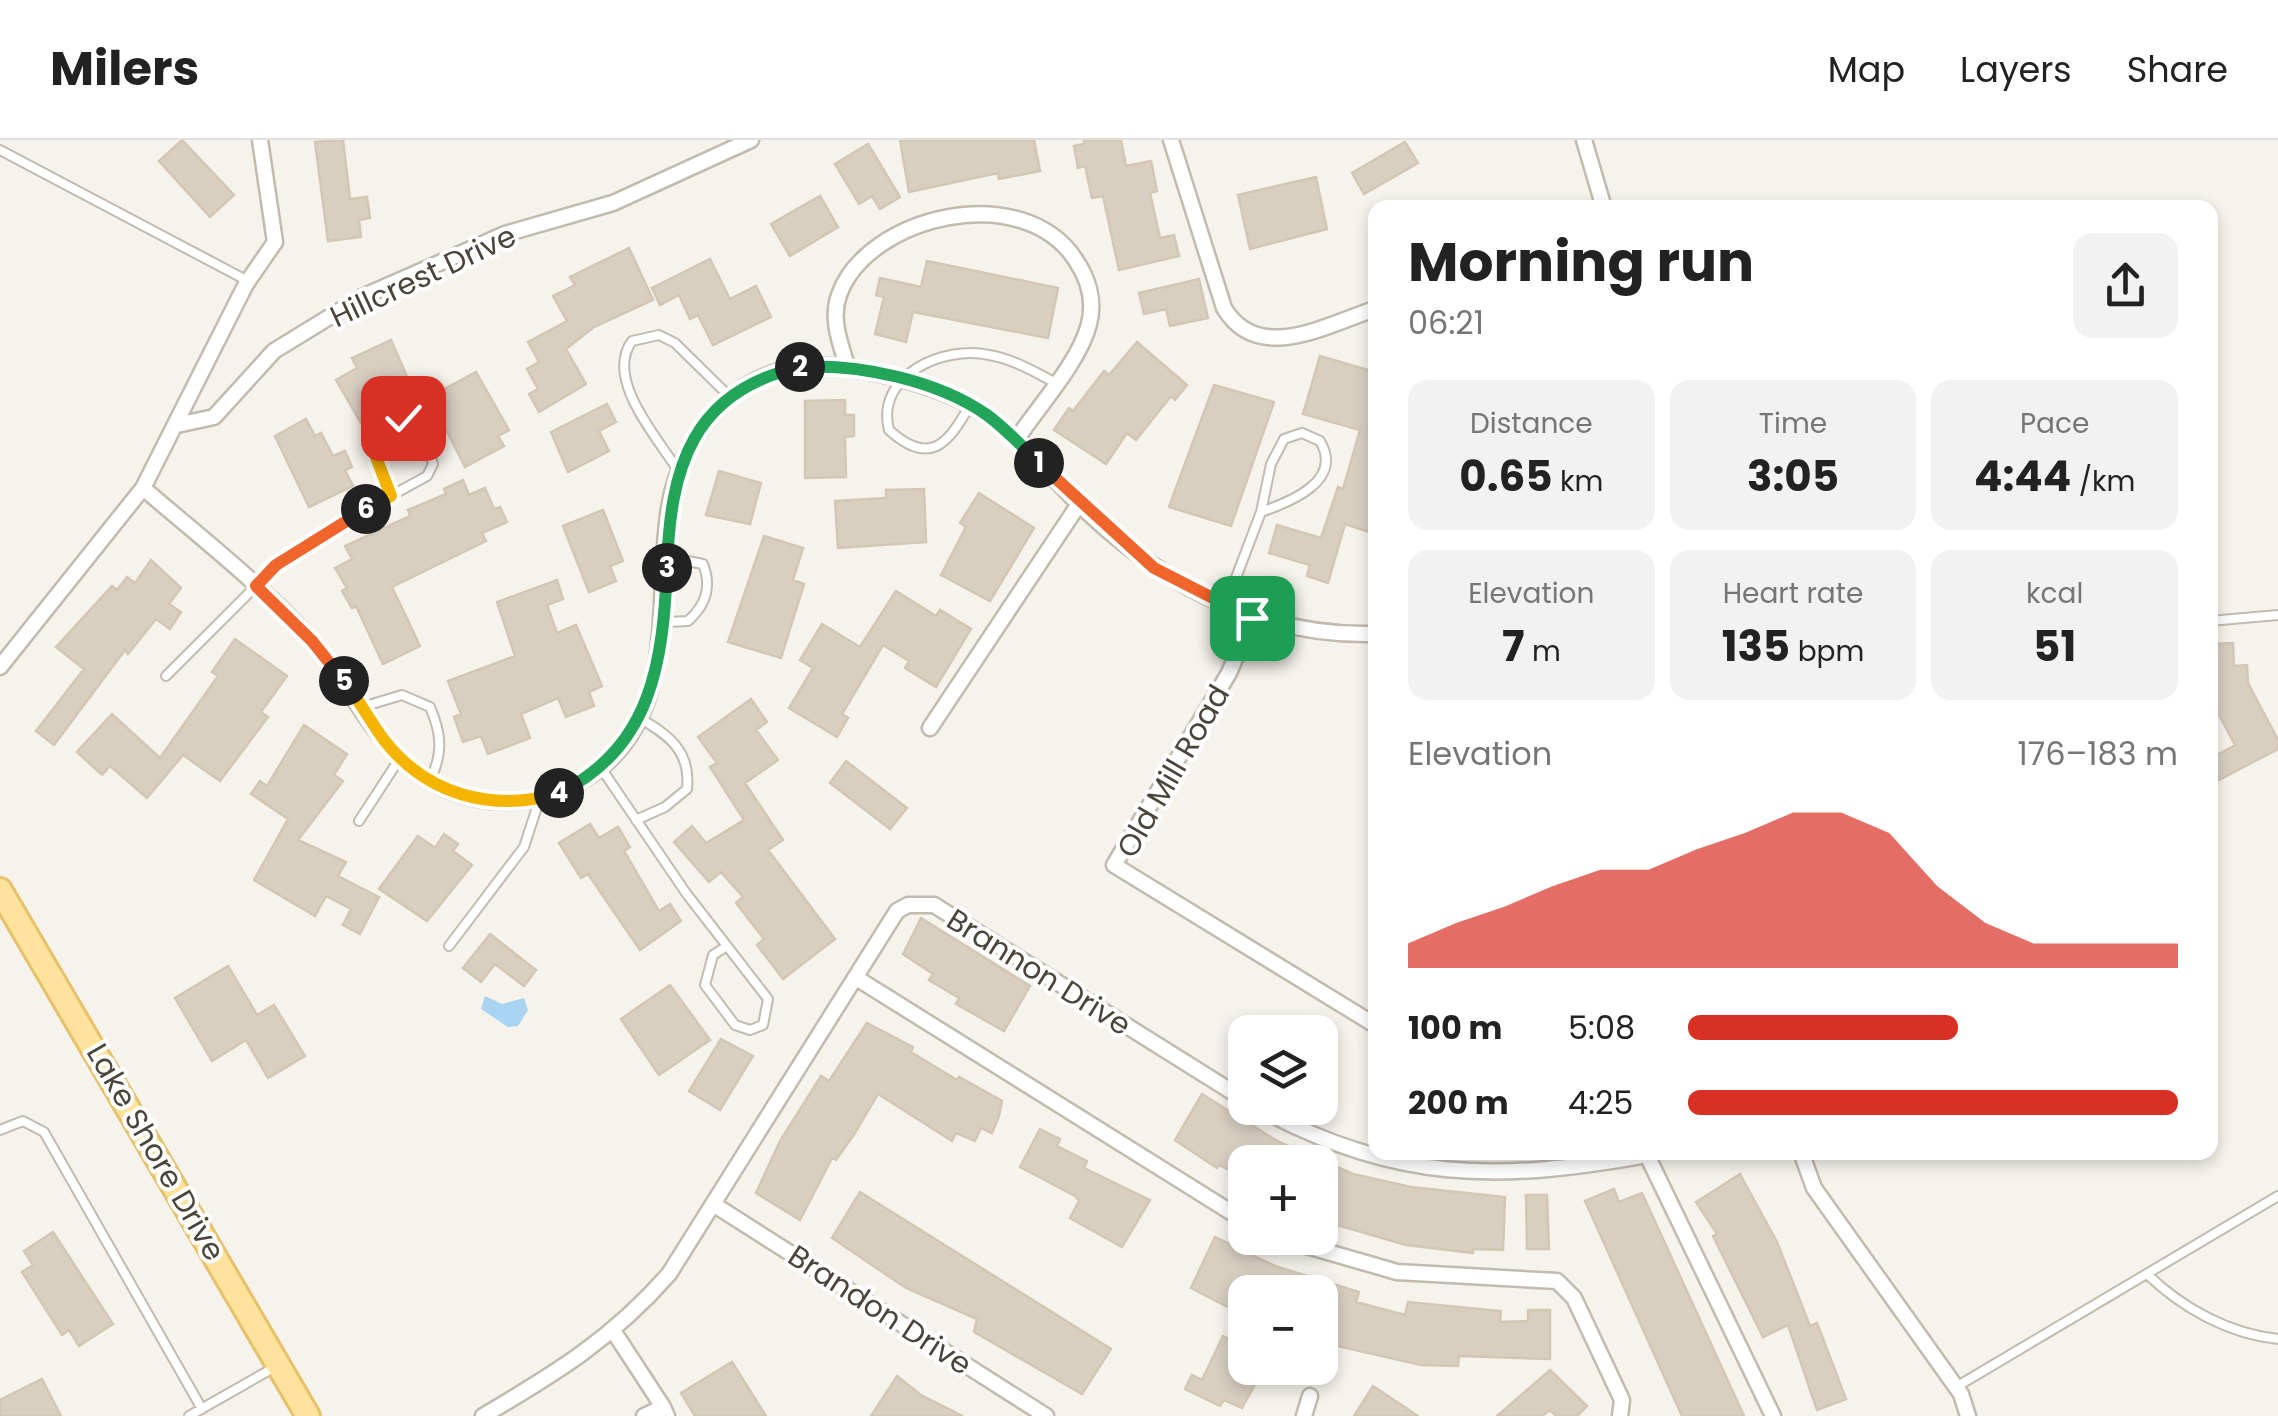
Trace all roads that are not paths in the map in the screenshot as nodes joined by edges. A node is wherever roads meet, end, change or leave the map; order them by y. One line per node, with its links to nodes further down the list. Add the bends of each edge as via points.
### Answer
1 (260, 140): 7 (street, via 276,242)
2 (751, 140): 14 (street, Hillcrest Drive, via 613,203 506,234 362,297 274,351 214,417)
3 (1171, 140): 8 (street, via 1224,308 1242,331 1276,340)
4 (1584, 140): 6 (street)
5 (0, 150): 7 (lane)
6 (1602, 200)
7 (248, 281): 14 (street)
8 (1368, 312)
9 (848, 369): 10 (street); 11 (street, via 836,305 860,262 940,219 1003,213 1057,237 1089,288 1085,338); 12 (street, via 787,370)
10 (900, 381): 11 (lane, via 922,363 986,354); 13 (street); 13 (lane, via 888,403 889,430 922,450 951,438)
11 (1054, 382): 15 (street)
12 (728, 396): 16 (street, via 697,434); 16 (lane, via 659,335 632,341 623,354 634,399)
13 (970, 405): 15 (street)
14 (177, 424): 17 (street)
15 (1016, 440): 19 (street)
16 (679, 472): 21 (street, via 668,511)
17 (143, 488): 22 (street); 29 (street)
18 (391, 496): 18 (lane, via 426,476 433,464 424,439 403,418 374,434); 22 (lane, via 325,532)
19 (1078, 504): 23 (street, via 1154,568); 33 (street)
20 (1261, 512): 20 (lane, via 1284,439 1302,433 1320,440 1325,463 1314,486); 23 (lane)
21 (667, 557): 27 (street); 27 (lane, via 703,564 707,593 688,621)
22 (256, 586): 30 (lane); 31 (street, via 312,641)
23 (1224, 607): 25 (street)
24 (2278, 615): 26 (lane)
25 (1252, 618): 28 (street, via 1314,632); 44 (street, Old Mill Road, via 1229,673 1114,865)
26 (2218, 620)
27 (664, 622): 32 (street, via 657,668)
28 (1368, 634)
29 (0, 667)
30 (166, 676)
31 (362, 707): 34 (street); 36 (lane, via 402,695 430,707 442,756)
32 (638, 717): 35 (street); 38 (lane, via 672,738 688,772 686,789)
33 (930, 728)
34 (400, 758): 36 (street); 39 (lane)
35 (601, 768): 37 (street); 38 (lane)
36 (430, 781): 37 (street, via 489,802)
37 (540, 798): 41 (lane, via 524,847)
38 (636, 820): 42 (lane)
39 (359, 821)
40 (0, 890): 60 (main road, Lake Shore Drive)
41 (449, 946)
42 (727, 946): 42 (lane, via 768,999 762,1025 750,1030 735,1026 705,985 713,956)
43 (858, 979): 45 (street, Brannon Drive, via 897,911 908,904 934,906); 54 (street, Brannon Drive); 55 (street)
44 (1368, 1020)
45 (1228, 1089)
46 (1293, 1125): 48 (street, via 1338,1148)
47 (0, 1130): 63 (lane, via 23,1121 44,1132)
48 (1368, 1154)
49 (1399, 1160): 50 (street, via 1476,1175)
50 (1609, 1160)
51 (1650, 1160): 72 (street)
52 (1804, 1160): 61 (street, via 1814,1188)
53 (2278, 1196): 57 (lane)
54 (714, 1204): 58 (street, Brannon Drive, via 668,1274); 69 (street, Brandon Drive)
55 (1228, 1210)
56 (1338, 1255): 71 (street, via 1397,1272 1557,1281 1574,1298 1622,1400)
57 (2147, 1274): 59 (lane, via 2172,1298 2216,1322); 61 (lane)
58 (614, 1332): 64 (street); 67 (street, Brannon Drive)
59 (2278, 1339)
60 (279, 1365): 63 (lane); 66 (main road, Lake Shore Drive)
61 (1956, 1386): 73 (street)
62 (1310, 1396): 70 (street)
63 (202, 1409): 65 (lane)
64 (665, 1412): 68 (street)
65 (190, 1416)
66 (308, 1416)
67 (483, 1416)
68 (644, 1416)
69 (1046, 1416)
70 (1304, 1416)
71 (1620, 1416)
72 (1773, 1416)
73 (1968, 1416)

